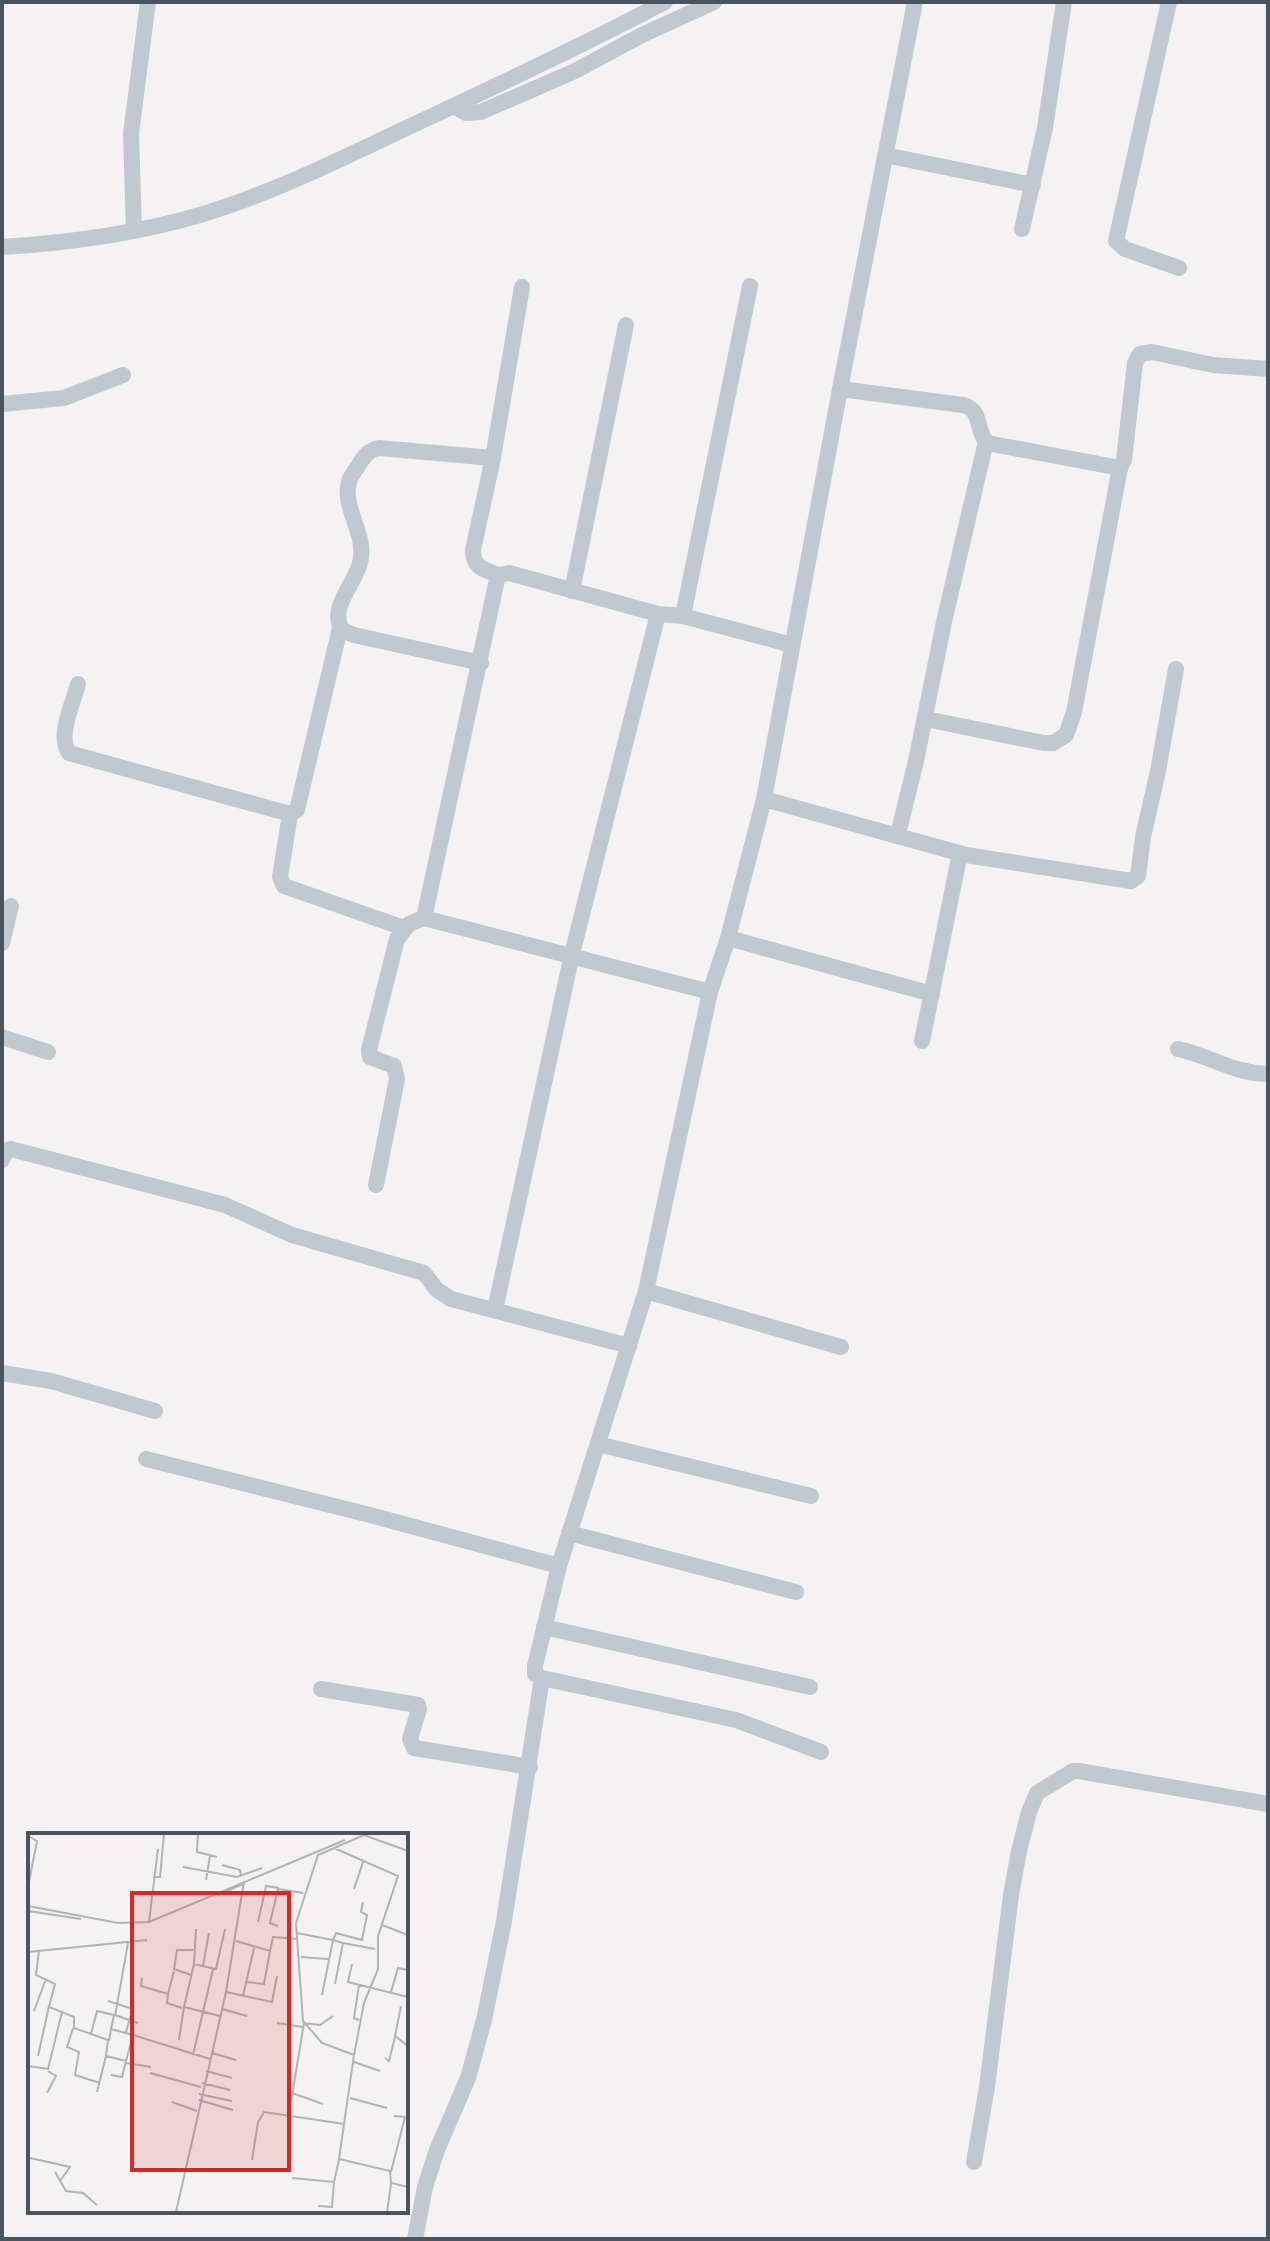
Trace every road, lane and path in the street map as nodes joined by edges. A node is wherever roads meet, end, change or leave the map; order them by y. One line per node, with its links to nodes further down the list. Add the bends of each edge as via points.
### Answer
1 (148, 2): 11 (street, via 131,133)
2 (665, 2): 7 (street)
3 (714, 2): 7 (street, via 481,112 466,113)
4 (915, 2): 8 (street)
5 (1064, 2): 9 (street)
6 (1169, 2): 13 (street, via 1116,241)
7 (453, 106): 11 (street, via 302,177 200,214)
8 (885, 155): 9 (street); 19 (street)
9 (1033, 185): 10 (street)
10 (1022, 229)
11 (134, 231): 12 (street)
12 (2, 247)
13 (1179, 268)
14 (750, 286): 27 (street)
15 (522, 287): 22 (street)
16 (626, 325): 25 (street)
17 (1268, 369): 23 (street, via 1140,354)
18 (123, 375): 20 (street, via 64,398)
19 (840, 389): 21 (street, via 973,407); 29 (street)
20 (2, 404)
21 (986, 441): 23 (street); 33 (street)
22 (493, 458): 24 (street, via 473,561); 28 (street, via 379,448 365,455 348,491 361,552 341,603)
23 (1120, 468): 33 (street, via 1066,735 1044,743)
24 (498, 575): 25 (street, via 509,573); 30 (street)
25 (572, 591): 26 (street)
26 (658, 614): 27 (street); 43 (street)
27 (683, 616): 29 (street)
28 (340, 628): 30 (street); 35 (street, via 297,810)
29 (792, 645): 34 (street)
30 (481, 663): 39 (street)
31 (1176, 669): 37 (street, via 1135,879)
32 (78, 684): 35 (street, via 64,734 69,753)
33 (926, 719): 36 (street)
34 (764, 799): 36 (street); 41 (street)
35 (290, 814): 40 (street, via 280,877 284,886)
36 (898, 834): 37 (street)
37 (960, 853): 45 (street)
38 (11, 906): 42 (street)
39 (424, 918): 40 (street); 43 (street)
40 (404, 928): 52 (street, via 394,948 369,1050 370,1057 394,1066 397,1079)
41 (728, 938): 44 (street); 45 (street)
42 (2, 941)
43 (572, 954): 44 (street); 54 (street)
44 (710, 992): 53 (street)
45 (932, 994): 47 (street)
46 (2, 1037): 49 (street)
47 (922, 1041)
48 (1178, 1049): 50 (street, via 1227,1068)
49 (48, 1052)
50 (1268, 1074)
51 (4, 1153): 54 (street, via 118,1175 225,1205 292,1235 409,1267 424,1273 451,1299)
52 (376, 1185)
53 (646, 1291): 55 (street); 56 (street)
54 (495, 1310): 55 (street)
55 (629, 1346): 59 (street)
56 (841, 1347)
57 (2, 1373): 58 (street, via 51,1381)
58 (155, 1411)
59 (598, 1444): 61 (street); 62 (street)
60 (146, 1459): 63 (street)
61 (811, 1496)
62 (569, 1533): 63 (street); 64 (street)
63 (559, 1566): 65 (street)
64 (796, 1592)
65 (544, 1627): 66 (street, via 535,1666 535,1674); 67 (street)
66 (542, 1678): 69 (street, via 736,1720); 70 (street)
67 (810, 1687)
68 (321, 1689): 70 (street, via 418,1705 410,1739 414,1748)
69 (821, 1752)
70 (530, 1767): 73 (street, via 484,2020 468,2078 425,2187)
71 (1268, 1804): 72 (street, via 1079,1771 1037,1793 1011,1895)
72 (974, 2162)
73 (415, 2239)

